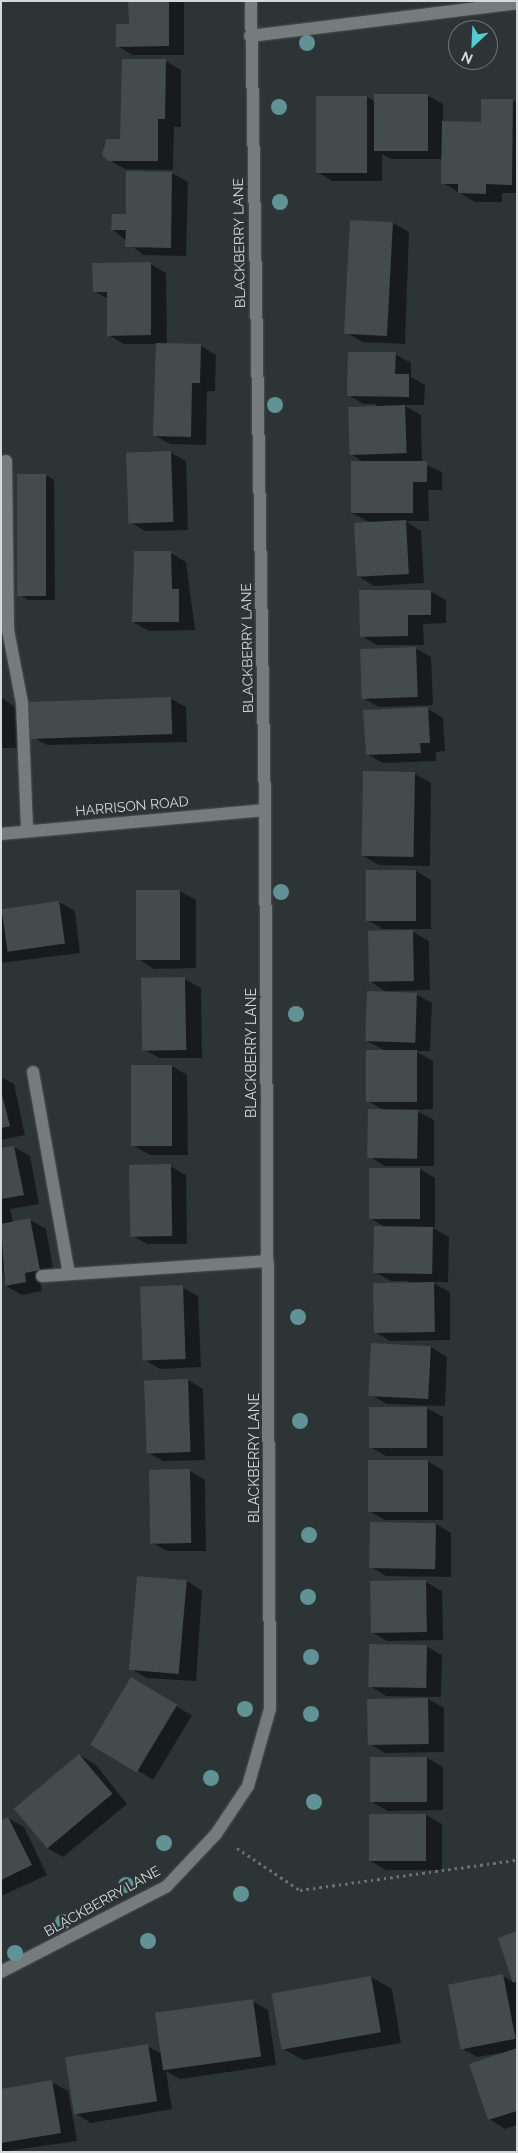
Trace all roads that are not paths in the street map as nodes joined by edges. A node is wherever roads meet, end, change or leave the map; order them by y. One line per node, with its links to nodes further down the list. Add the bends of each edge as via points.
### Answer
1 (251, 1): 3 (street, BLACKBERRY LANE)
2 (517, 3): 3 (street)
3 (250, 36): 5 (street, BLACKBERRY LANE)
4 (6, 461): 6 (street, via 8,630 22,702)
5 (265, 810): 6 (street, HARRISON ROAD); 9 (street, BLACKBERRY LANE)
6 (27, 830): 7 (street, HARRISON ROAD)
7 (1, 834)
8 (33, 1072): 10 (street)
9 (268, 1261): 10 (street); 12 (street, BLACKBERRY LANE, via 270,1709 248,1786 216,1834 166,1887)
10 (69, 1274): 11 (street)
11 (42, 1276)
12 (1, 1972)

